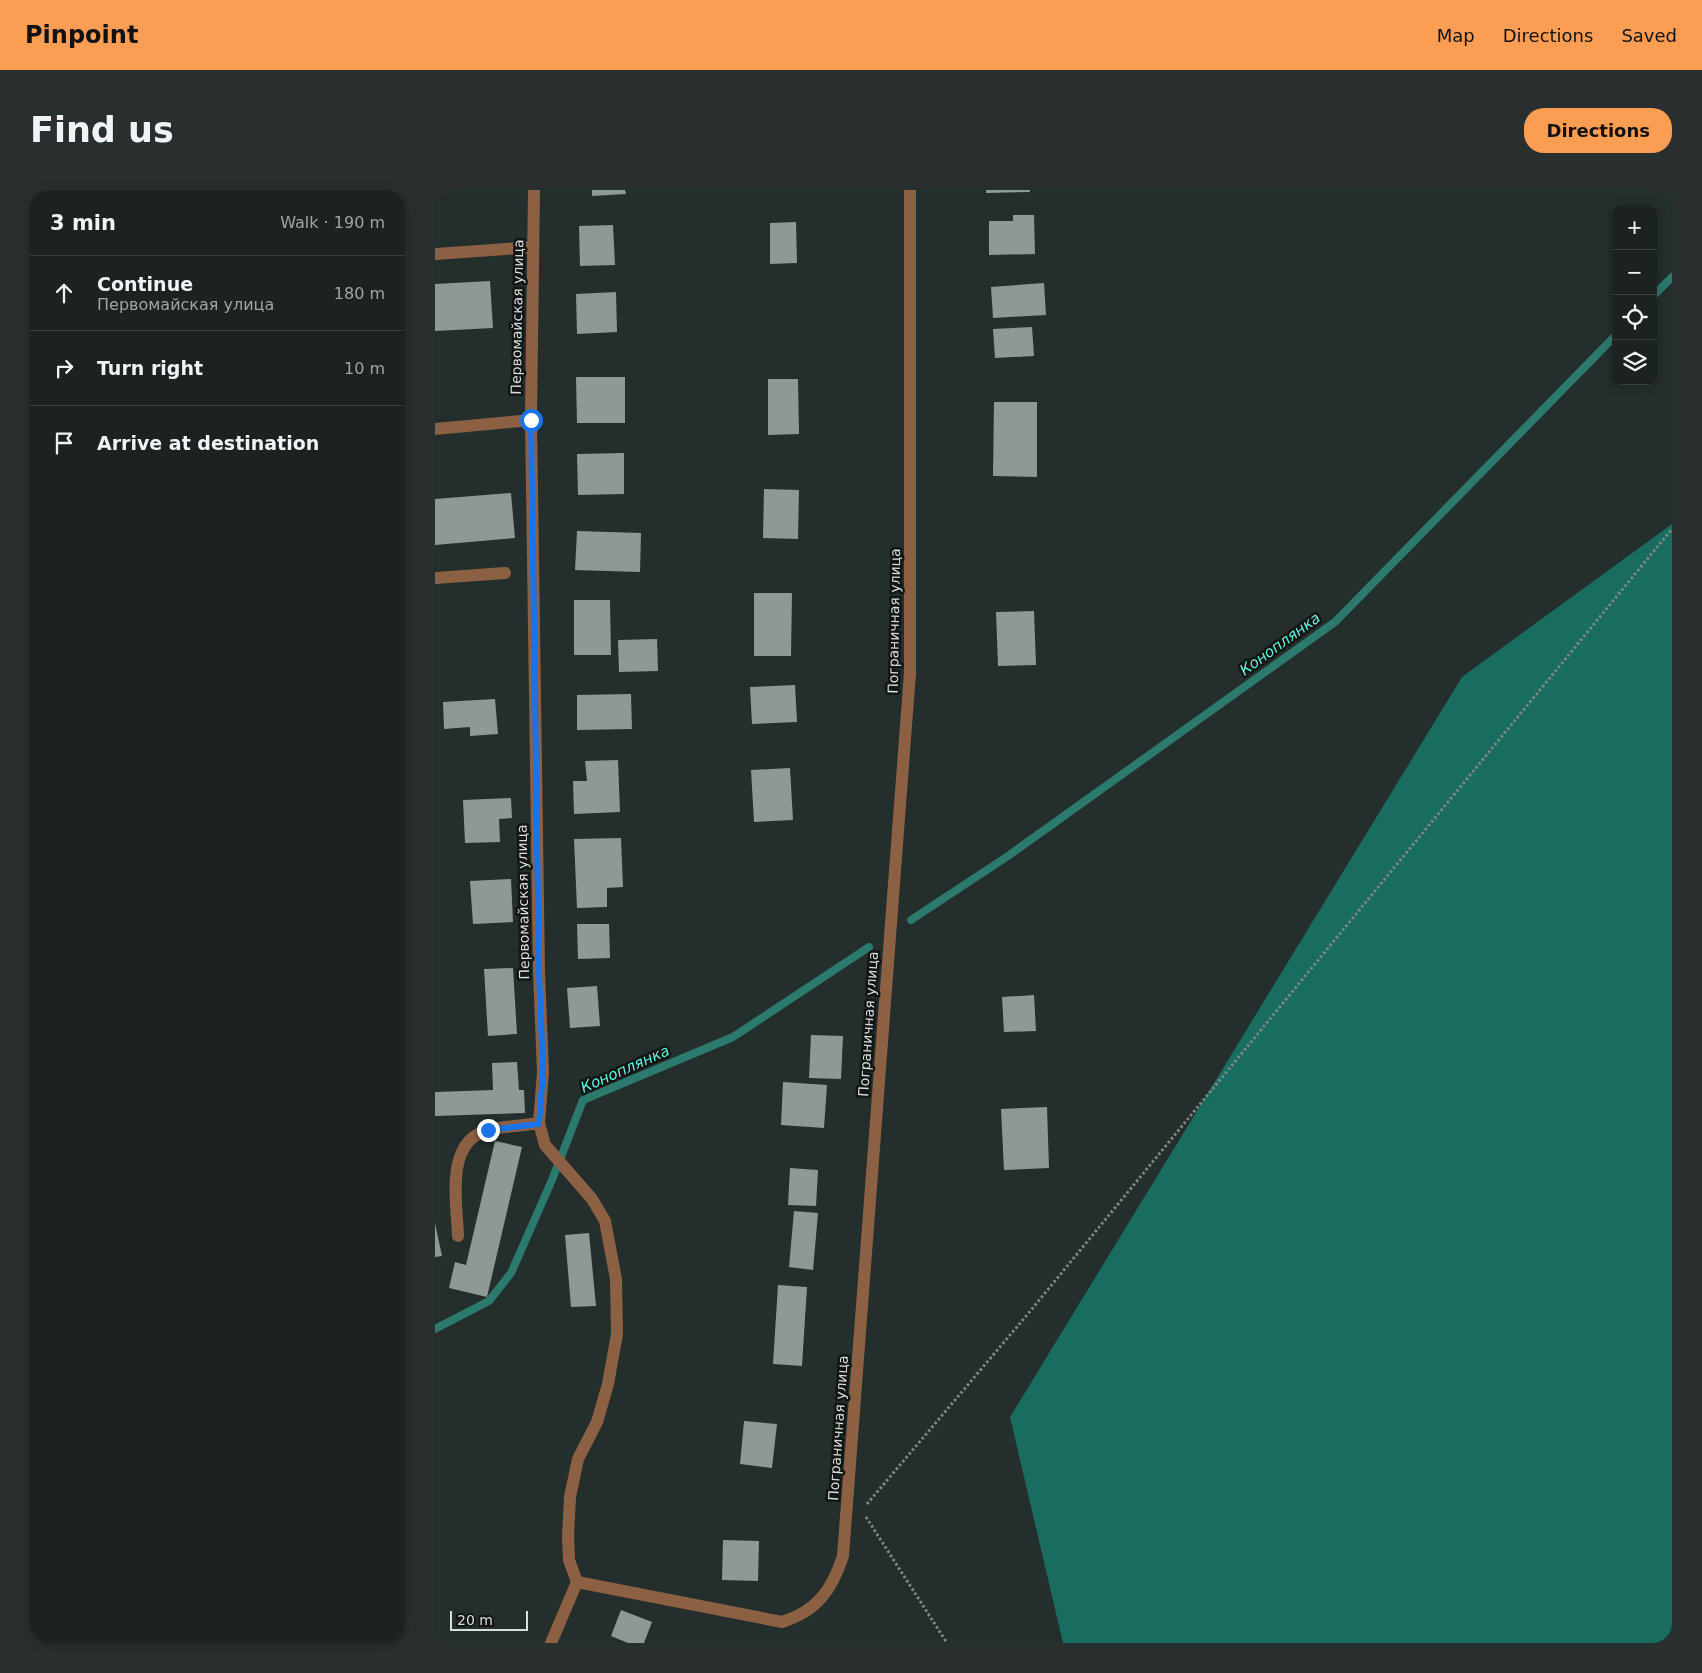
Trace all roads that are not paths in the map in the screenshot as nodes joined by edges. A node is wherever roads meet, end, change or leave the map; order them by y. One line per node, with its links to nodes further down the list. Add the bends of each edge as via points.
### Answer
1 (534, 190): 3 (street, Первомайская улица)
2 (910, 190): 11 (street, Пограничная улица, via 910,673 843,1556 826,1594 802,1616 782,1622)
3 (533, 247): 4 (street); 5 (street, Первомайская улица)
4 (435, 254)
5 (531, 420): 6 (street); 9 (street, Первомайская улица, via 543,1072)
6 (435, 429)
7 (505, 573): 8 (street)
8 (435, 578)
9 (539, 1124): 10 (street, via 488,1130 474,1136 462,1150 456,1174); 11 (street, Первомайская улица, via 545,1145 574,1176 605,1221 616,1279 617,1334 608,1384 597,1422 578,1459 570,1497 569,1560)
10 (458, 1236)
11 (577, 1582): 12 (street)
12 (551, 1643)

